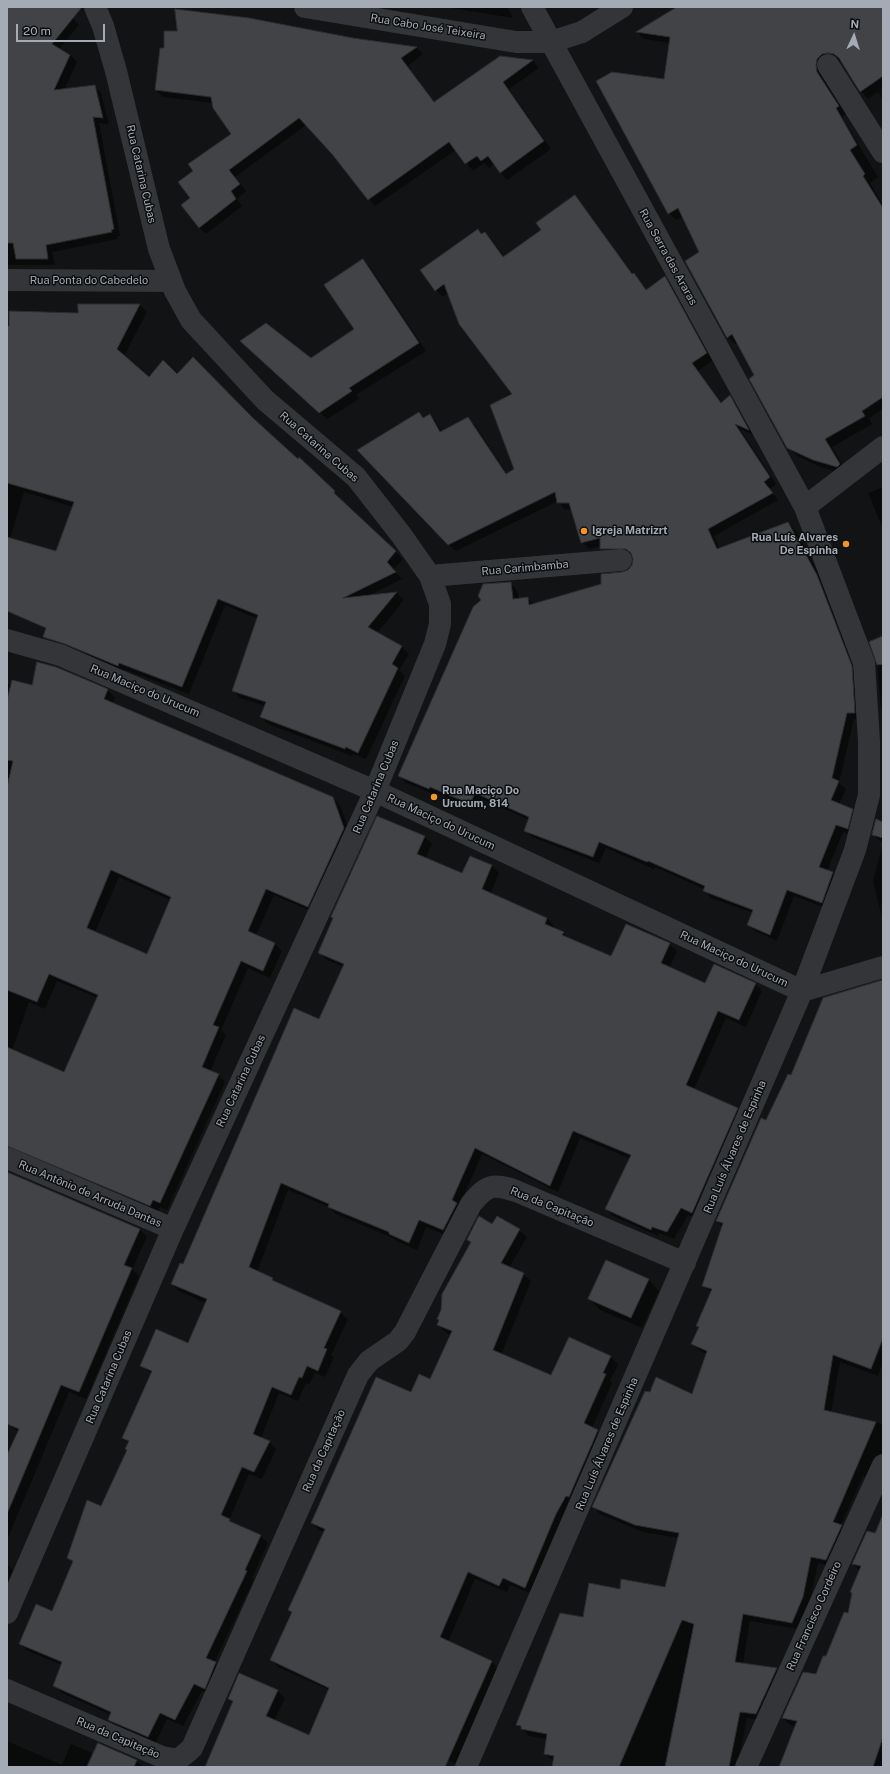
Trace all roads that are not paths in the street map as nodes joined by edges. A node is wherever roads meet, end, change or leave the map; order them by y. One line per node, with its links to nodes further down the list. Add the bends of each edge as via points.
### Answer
1 (95, 7): 9 (street, Rua Catarina Cubas, via 116,71 159,249)
2 (305, 7): 5 (street, Rua Cabo José Teixeira, via 516,42)
3 (532, 7): 5 (street, Rua Serra das Araras)
4 (622, 7): 5 (street, Rua Cabo José Teixeira, via 582,32)
5 (551, 42): 11 (street, Rua Serra das Araras)
6 (828, 65): 7 (street)
7 (883, 152)
8 (7, 280): 9 (street, Rua Ponta do Cabedelo)
9 (171, 281): 13 (street, Rua Catarina Cubas, via 191,320 265,400 356,477)
10 (883, 447): 11 (street)
11 (805, 507): 17 (street, Rua Luís Álvares de Espinha, via 864,663 869,741 869,795 855,850)
12 (621, 560): 13 (street, Rua Carimbamba)
13 (430, 576): 15 (street, Rua Catarina Cubas, via 440,604 440,624 435,644)
14 (7, 640): 15 (street, Rua Maciço do Urucum, via 60,655)
15 (375, 791): 17 (street, Rua Maciço do Urucum); 19 (street, Rua Catarina Cubas)
16 (883, 967): 17 (street)
17 (802, 991): 20 (street, Rua Luís Álvares de Espinha)
18 (7, 1158): 19 (street, Rua Antônio de Arruda Dantas)
19 (172, 1229): 22 (street, Rua Catarina Cubas)
20 (685, 1263): 23 (street, Rua da Capitação, via 516,1191 500,1186 482,1190 471,1204 402,1336 369,1361 358,1375 192,1748 181,1758 174,1760 162,1757); 24 (street, Rua Luís Álvares de Espinha)
21 (883, 1465): 25 (street, Rua Francisco Cordeiro)
22 (7, 1613)
23 (7, 1690)
24 (466, 1767)
25 (746, 1767)

